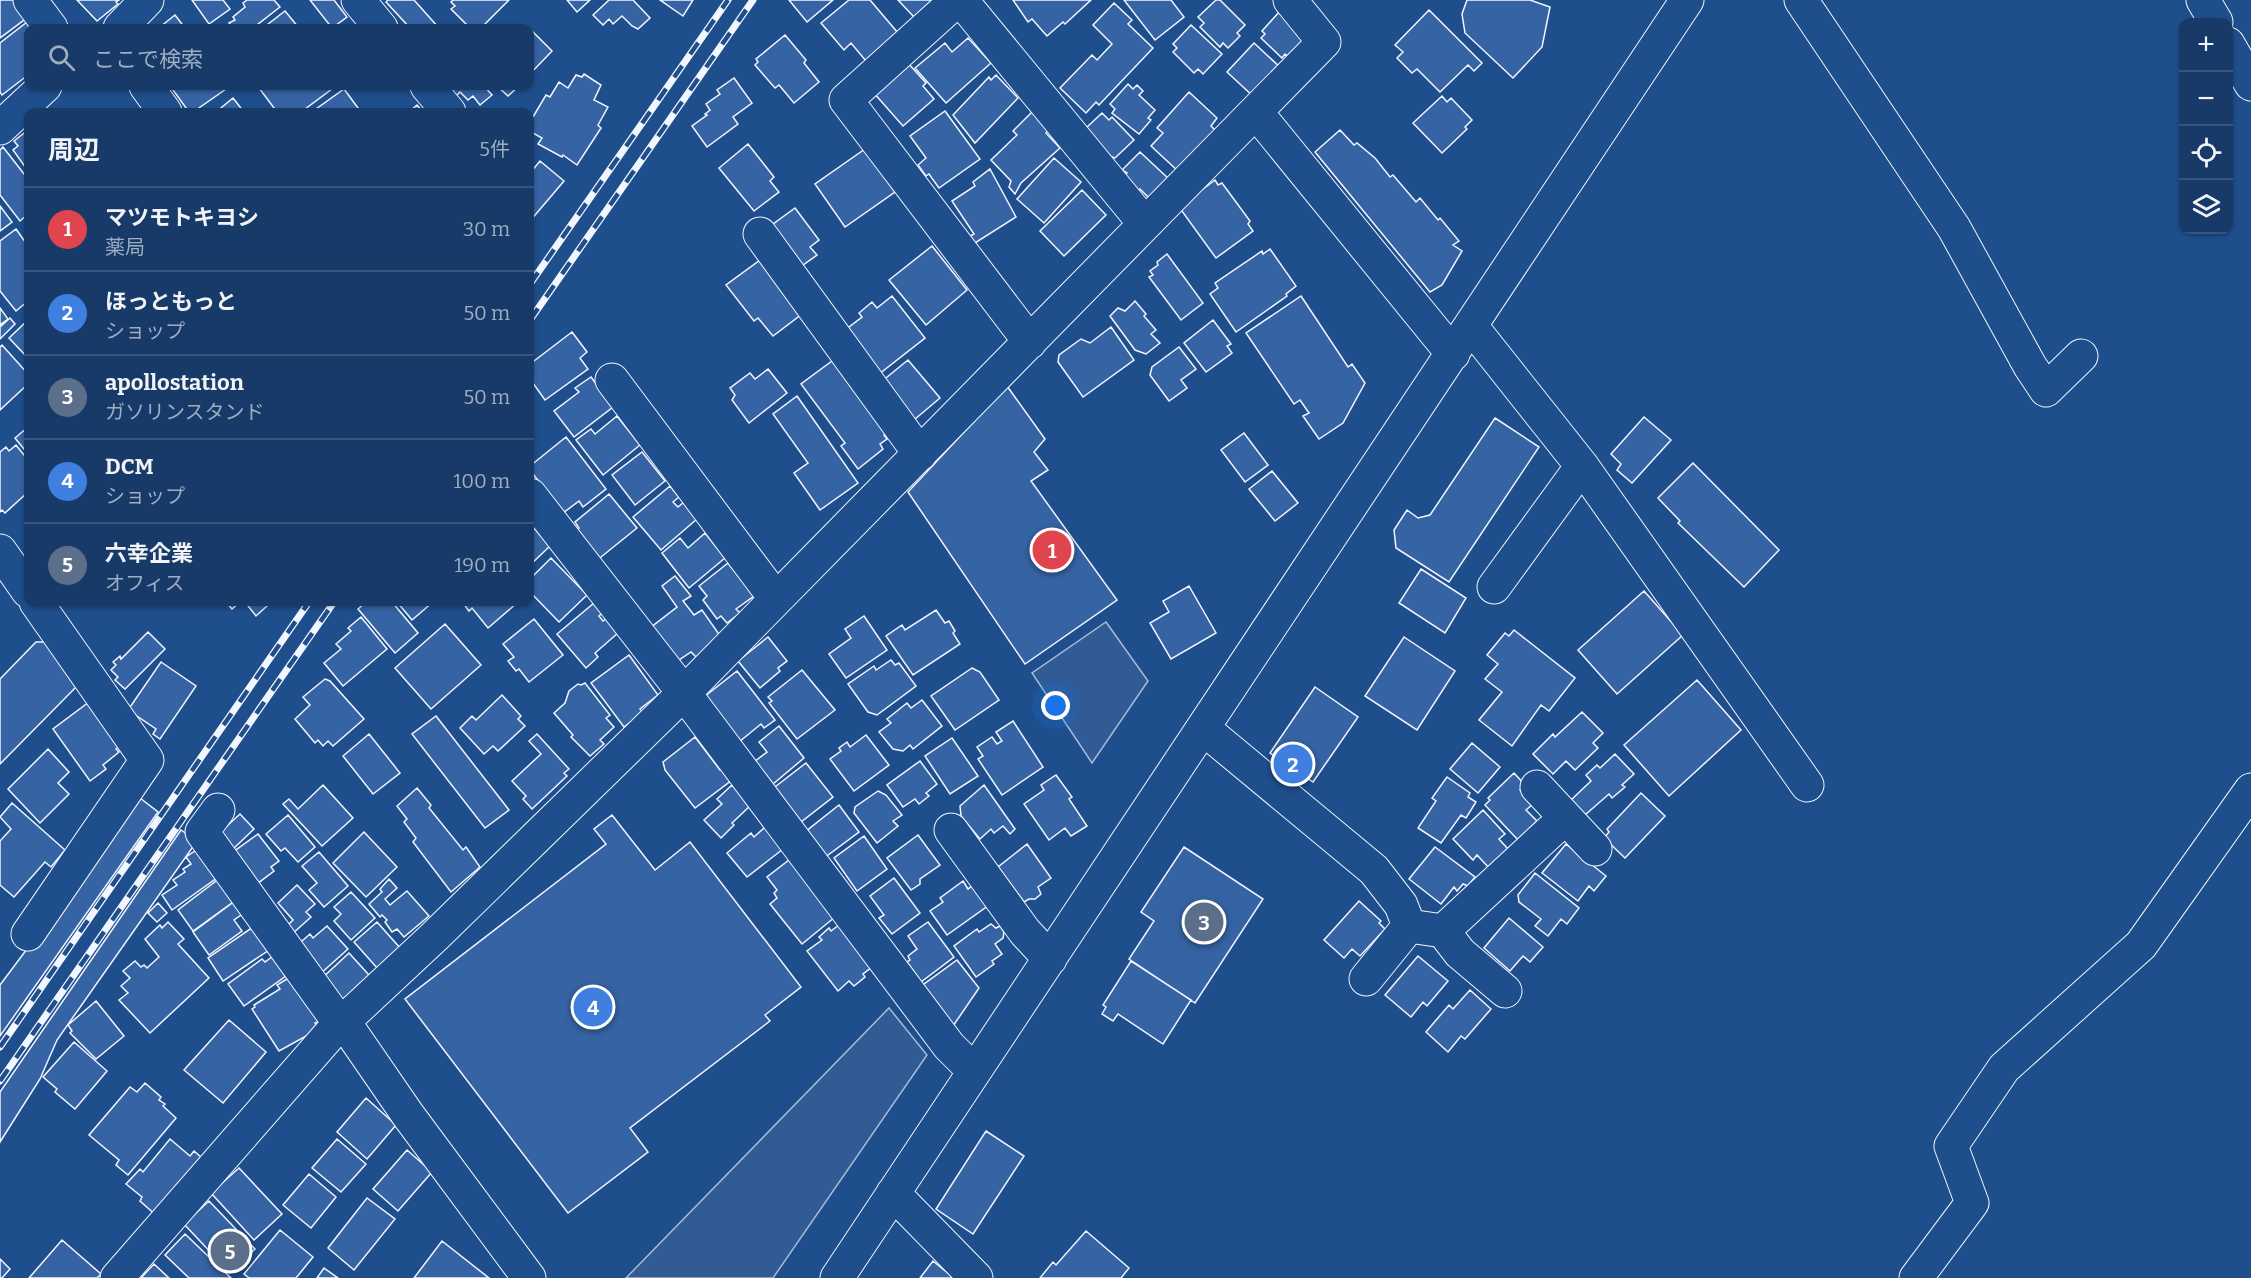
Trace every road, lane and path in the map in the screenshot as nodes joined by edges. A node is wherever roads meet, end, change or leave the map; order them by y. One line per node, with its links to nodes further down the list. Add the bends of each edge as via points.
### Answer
1 (30, 0): 10 (street)
2 (147, 0): 11 (street)
3 (358, 0): 12 (street)
4 (959, 0): 22 (street); 25 (street, via 846,100)
5 (1290, 0): 20 (street, via 1324,42)
6 (1687, 0): 24 (street)
7 (1801, 0): 27 (street, via 1954,228 2046,390)
8 (2204, 0): 9 (street)
9 (2214, 18)
10 (48, 24)
11 (124, 24)
12 (378, 24)
13 (2233, 51): 14 (street)
14 (2251, 84)
15 (149, 90): 17 (street)
16 (430, 90): 18 (street)
17 (162, 108)
18 (446, 108)
19 (24, 109): 21 (street)
20 (1256, 112): 22 (street); 26 (street)
21 (0, 128)
22 (1145, 224): 25 (street)
23 (760, 234): 29 (street)
24 (1471, 326): 26 (street); 30 (street)
25 (1030, 342): 29 (street)
26 (1453, 354): 38 (street)
27 (2081, 356)
28 (612, 380): 35 (street)
29 (920, 454): 35 (street)
30 (1582, 466): 34 (street); 39 (street)
31 (534, 500): 37 (street)
32 (0, 551): 33 (street)
33 (24, 585)
34 (1494, 587)
35 (776, 599): 37 (street)
36 (39, 606): 48 (street, via 147,760)
37 (684, 693): 52 (street); 53 (street, via 949,1046)
38 (1204, 729): 46 (street, via 1374,870 1401,905); 49 (street)
39 (1807, 785)
40 (1537, 787): 43 (street)
41 (2251, 790): 59 (street, via 2141,945 2004,1068 1951,1146 1972,1203)
42 (218, 810): 52 (street, via 202,832)
43 (1565, 818): 45 (street); 47 (street)
44 (951, 830): 49 (street, via 1024,932)
45 (1595, 849)
46 (1409, 926): 47 (street); 50 (street)
47 (1443, 931): 51 (street, via 1460,953)
48 (28, 934)
49 (1050, 959): 53 (street)
50 (1366, 979)
51 (1505, 991)
52 (342, 1024): 55 (street); 56 (street)
53 (974, 1071): 54 (street)
54 (893, 1193): 57 (street); 58 (street)
55 (117, 1278)
56 (529, 1278)
57 (837, 1278)
58 (976, 1278)
59 (1916, 1278)

